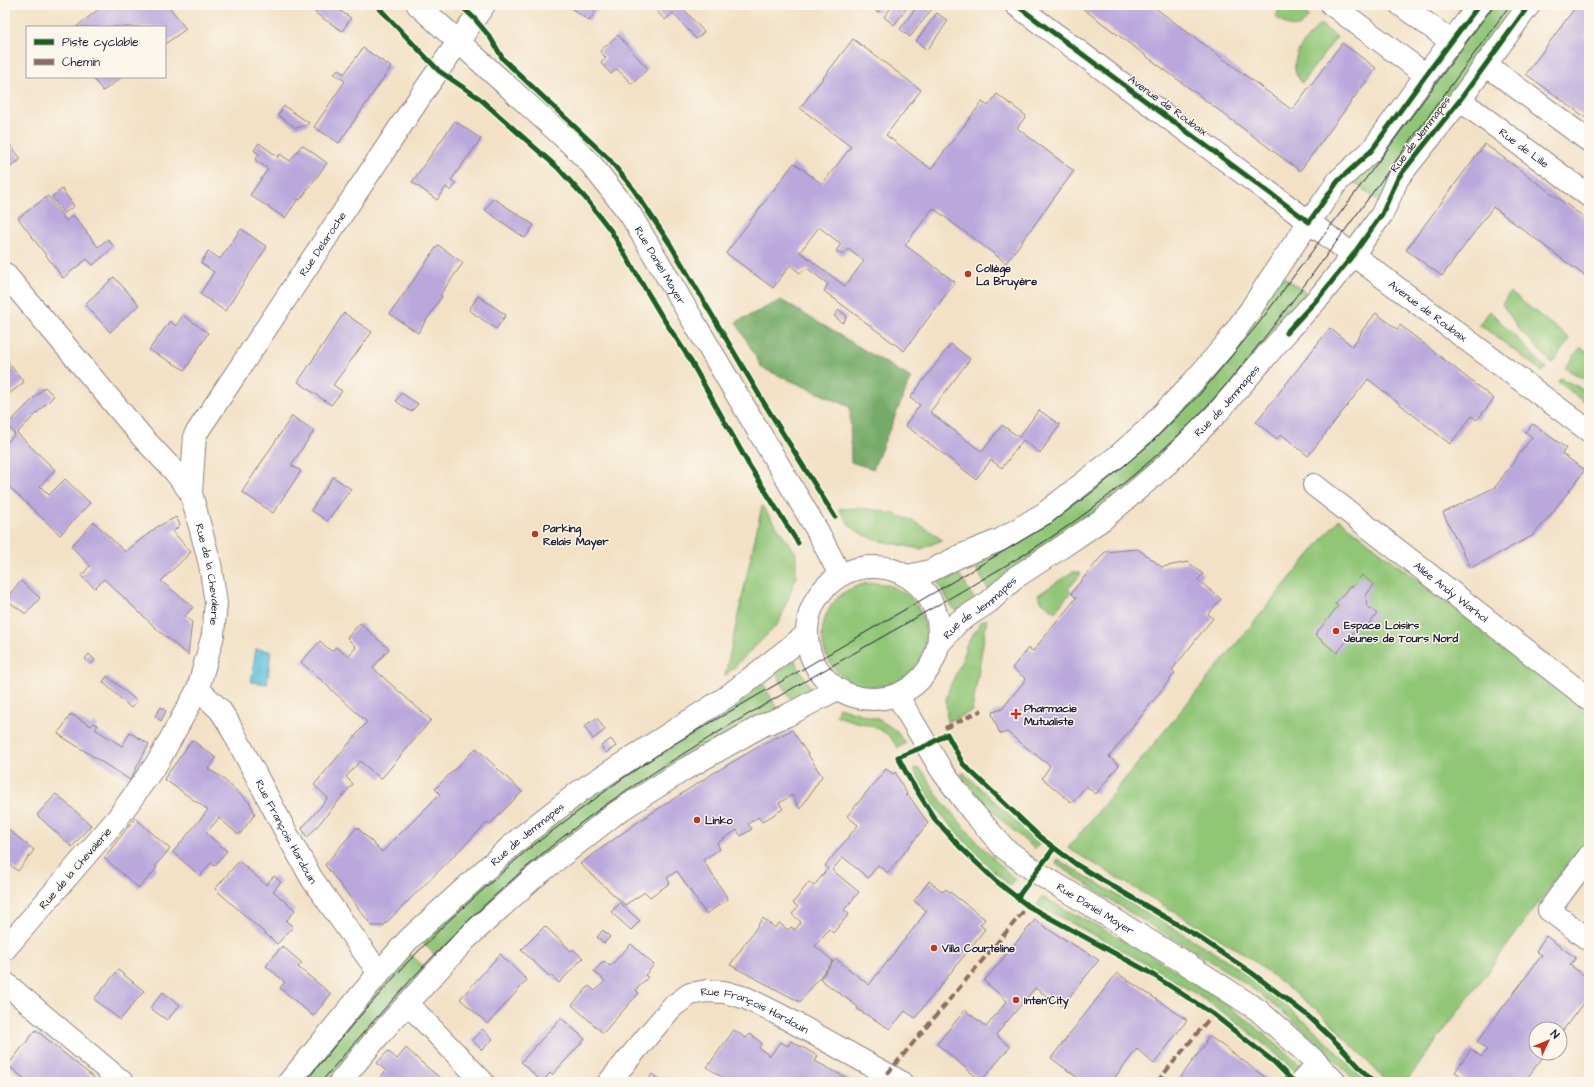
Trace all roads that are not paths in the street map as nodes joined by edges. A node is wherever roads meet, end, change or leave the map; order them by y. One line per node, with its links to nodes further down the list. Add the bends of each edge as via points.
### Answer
1 (418, 5): 8 (street, Rue Daniel Mayer)
2 (484, 5): 8 (street, Rue Delaroche)
3 (1016, 5): 15 (street, Avenue de Roubaix)
4 (1332, 5): 11 (street)
5 (1402, 5): 9 (street)
6 (1479, 5): 9 (street)
7 (1529, 5): 10 (street, Rue de Jemmapes)
8 (459, 42): 20 (street, Rue Delaroche, via 195,435); 21 (street, Rue Daniel Mayer, via 580,153 630,214 817,530)
9 (1452, 42): 11 (street)
10 (1486, 64): 12 (street, Rue de Jemmapes); 13 (street)
11 (1426, 75): 15 (street, via 1371,151 1338,181)
12 (1460, 100): 14 (street, Rue de Lille); 16 (street, Rue de Jemmapes, via 1398,178 1382,214)
13 (1589, 141)
14 (1589, 196)
15 (1309, 222): 16 (street, Avenue de Roubaix); 22 (street, via 1227,343 1147,430 1119,455 1045,513 1000,540 930,571)
16 (1353, 255): 18 (street, Avenue de Roubaix); 24 (street, Rue de Jemmapes, via 1219,411 1166,465 1103,518 1016,577 989,602 958,622)
17 (5, 274): 20 (street, Rue de la Chevalerie)
18 (1589, 431)
19 (1314, 485): 28 (street, Allée Andy Warhol)
20 (191, 493): 25 (street, Rue de la Chevalerie, via 210,564 216,603 213,635)
21 (840, 575): 22 (street, via 856,568 874,566 892,568); 23 (street, via 826,586 815,600 808,617)
22 (908, 576): 24 (street, via 923,588 934,608 939,624)
23 (807, 634): 26 (street, via 815,666); 32 (street, Rue de Jemmapes, via 728,696 580,791 519,839 408,940)
24 (939, 644): 27 (street, via 931,665 916,683)
25 (198, 689): 31 (street, Rue de la Chevalerie, via 159,760 118,819); 32 (street, Rue François Hardouin, via 220,710 228,722 312,879)
26 (837, 689): 27 (street, via 866,699 882,699); 34 (street, via 763,725 691,765 616,813 532,879 466,940)
27 (897, 695): 35 (street, Rue Daniel Mayer, via 942,771 1004,848 1036,872 1258,1010)
28 (1589, 699)
29 (1589, 856): 30 (street, via 1550,910)
30 (1589, 940)
31 (5, 949)
32 (379, 973): 37 (street, Rue de Jemmapes)
33 (5, 983): 36 (street)
34 (408, 1004): 38 (street); 39 (street)
35 (1318, 1064): 42 (street); 43 (street, Rue Daniel Mayer)
36 (122, 1082)
37 (290, 1082)
38 (340, 1082)
39 (483, 1082)
40 (608, 1082): 41 (street, Rue François Hardouin, via 672,1007 690,994 707,991 724,992 746,998)
41 (901, 1082)
42 (1301, 1082)
43 (1335, 1082)

